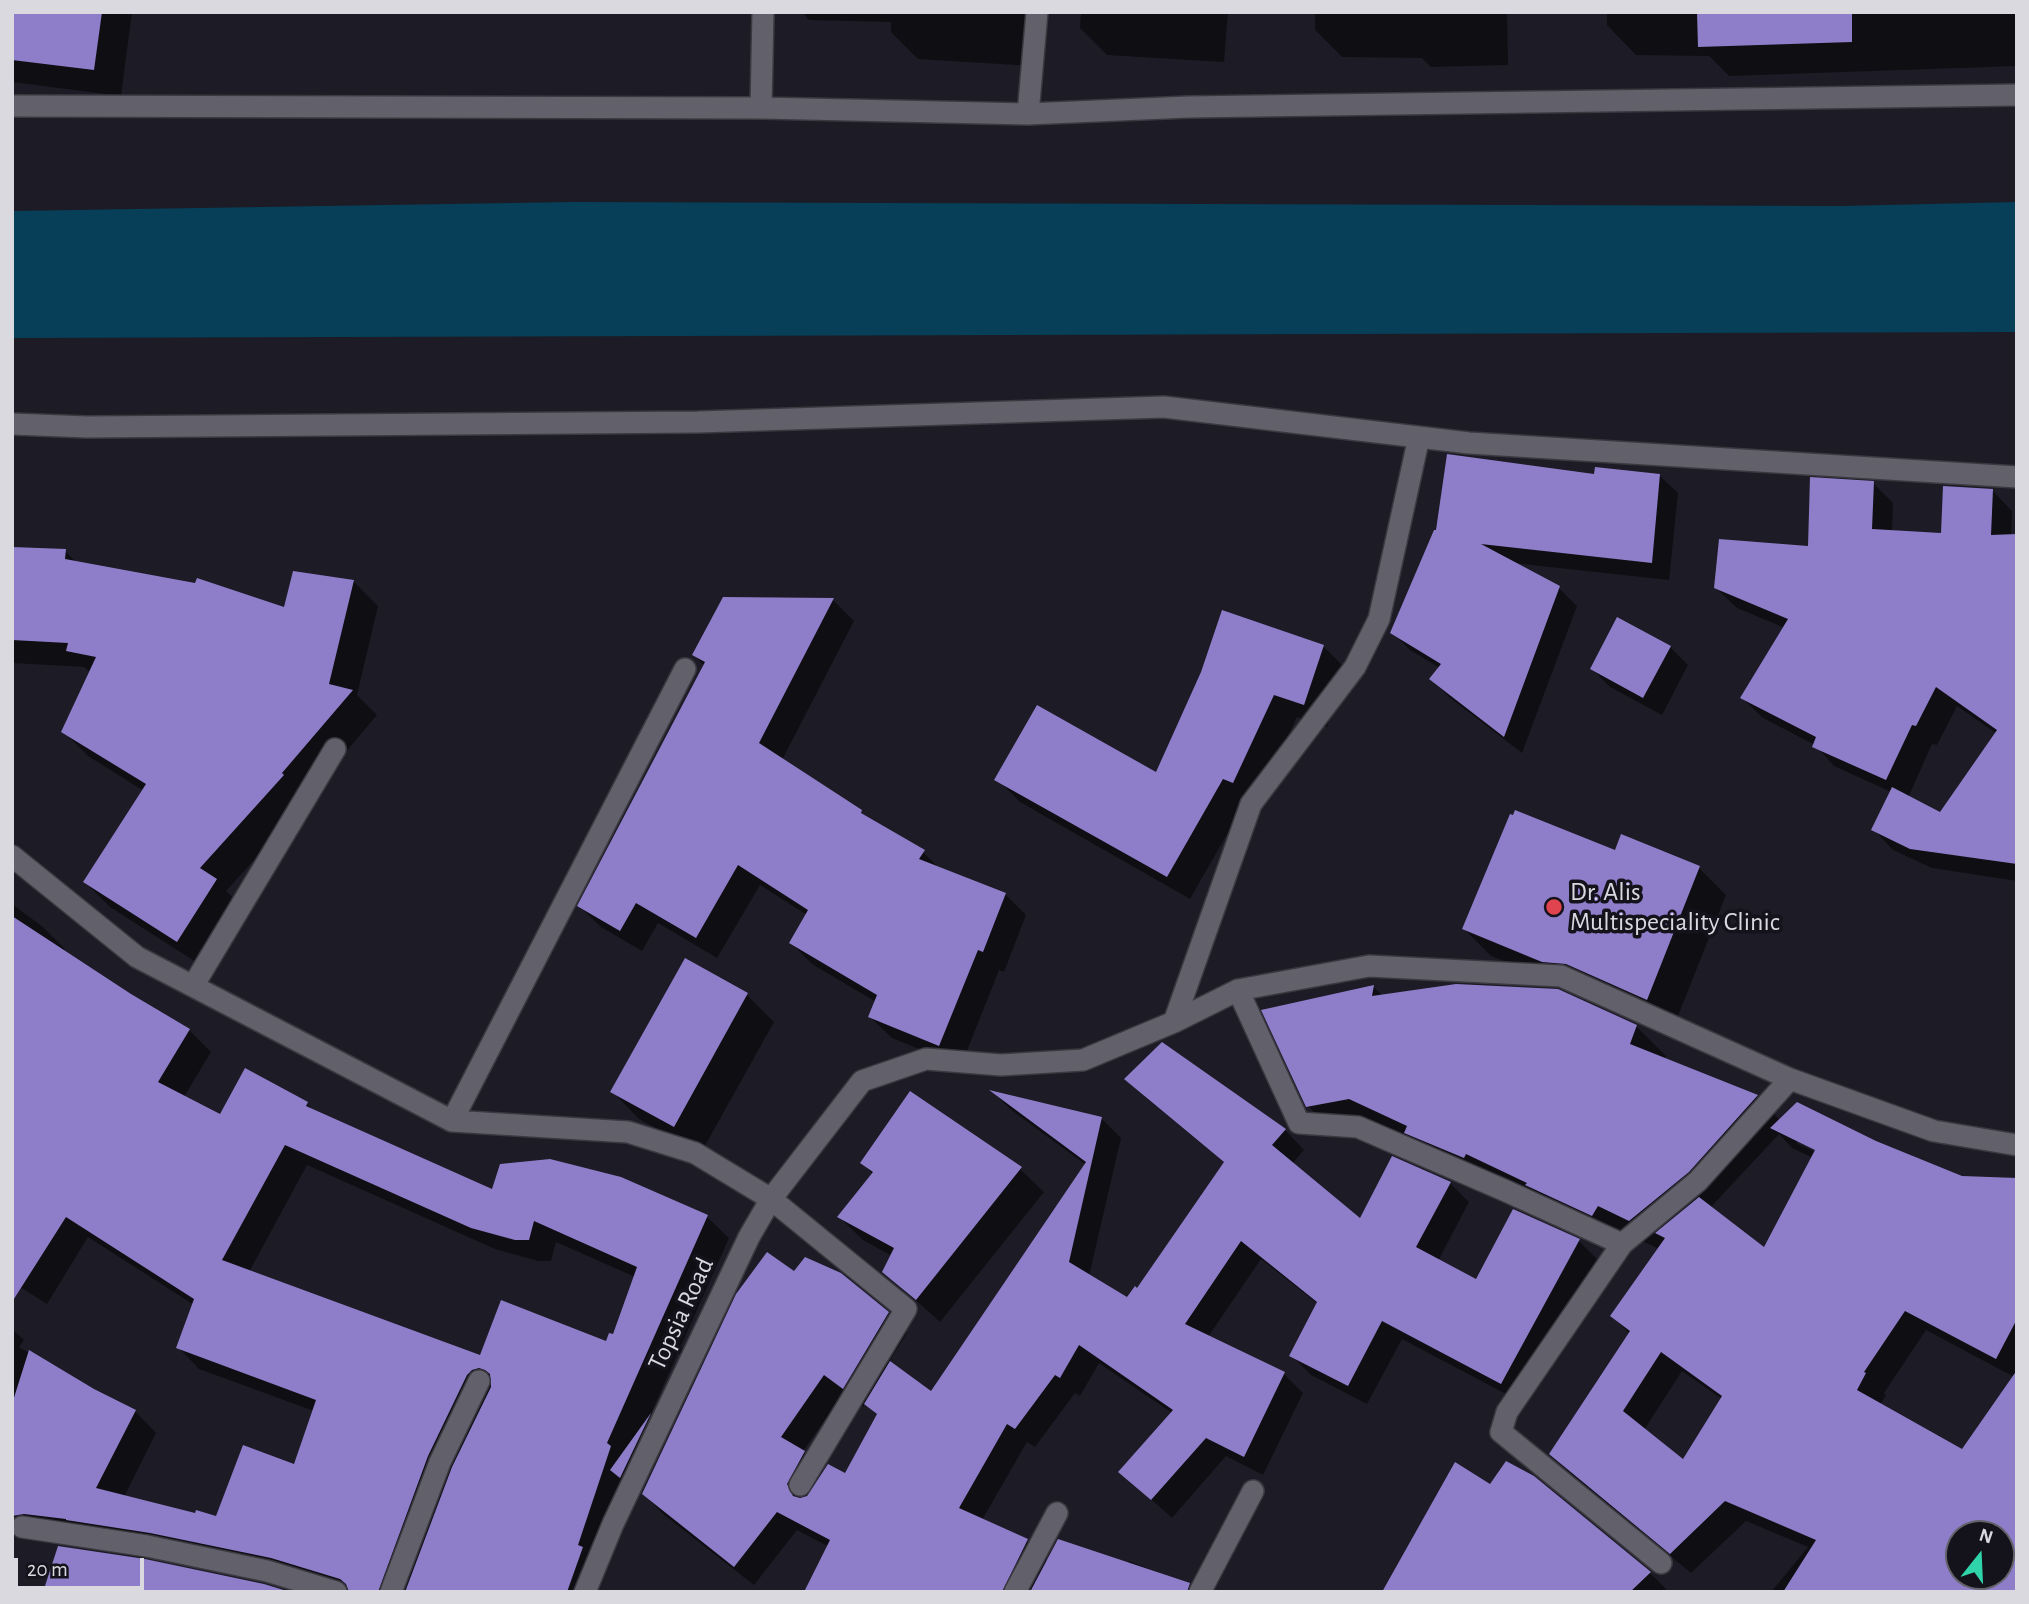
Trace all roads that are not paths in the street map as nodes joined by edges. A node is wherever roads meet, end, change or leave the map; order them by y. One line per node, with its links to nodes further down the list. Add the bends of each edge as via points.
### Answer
1 (763, 12): 5 (street)
2 (1037, 12): 6 (street)
3 (2017, 95): 6 (street, via 1188,107)
4 (12, 106): 5 (street)
5 (761, 108): 6 (street)
6 (1028, 114)
7 (12, 424): 8 (street, via 698,422 1164,407)
8 (1419, 437): 9 (street); 15 (street, via 1379,619 1355,667 1251,804)
9 (2017, 477)
10 (685, 669): 17 (street)
11 (335, 749): 13 (street)
12 (12, 856): 13 (street, via 137,957)
13 (192, 986): 17 (street)
14 (1238, 990): 15 (street); 16 (street, via 1369,966 1561,976); 20 (street, via 1299,1123 1358,1127)
15 (1174, 1022): 19 (street, Topsia Road, via 1083,1060 1001,1065 926,1059 862,1082)
16 (1790, 1079): 18 (street, via 1934,1131); 20 (street, via 1698,1181)
17 (452, 1121): 19 (street, via 628,1132 695,1153)
18 (2017, 1144)
19 (771, 1199): 22 (street, via 905,1309); 29 (street, Topsia Road, via 748,1237 618,1512)
20 (1622, 1244): 26 (street, via 1507,1412 1501,1432)
21 (479, 1381): 28 (street, via 440,1462)
22 (800, 1485)
23 (1253, 1491): 31 (street)
24 (1058, 1513): 30 (street)
25 (22, 1527): 27 (street, via 147,1546 267,1571)
26 (1661, 1563)
27 (336, 1592)
28 (391, 1592)
29 (586, 1592)
30 (1015, 1592)
31 (1200, 1592)

